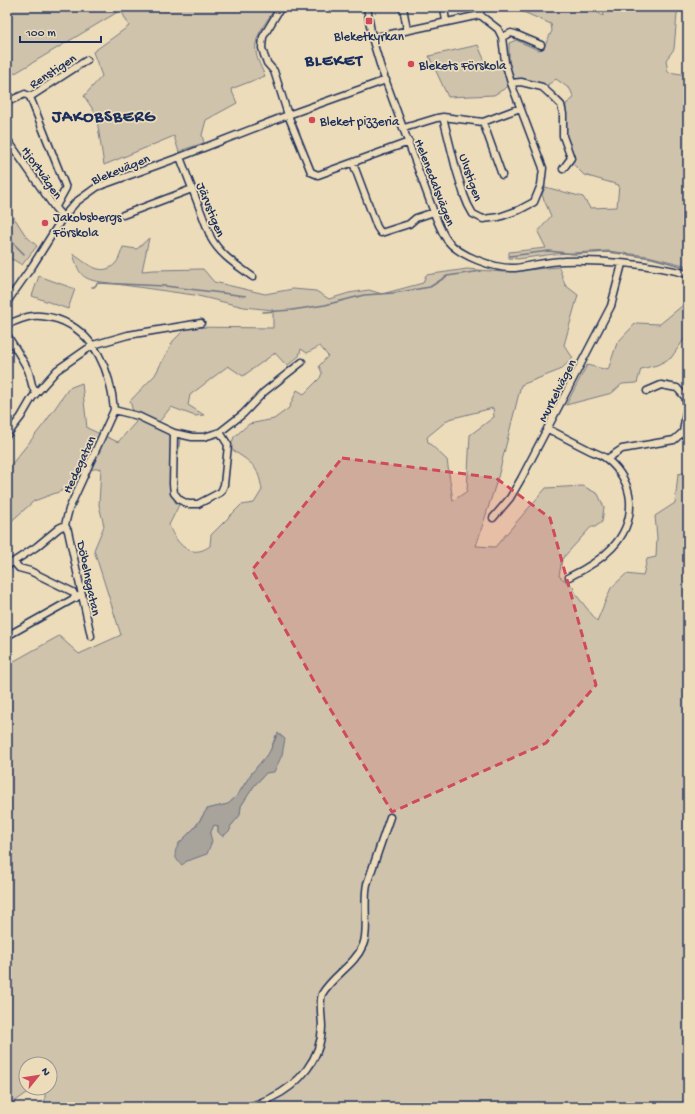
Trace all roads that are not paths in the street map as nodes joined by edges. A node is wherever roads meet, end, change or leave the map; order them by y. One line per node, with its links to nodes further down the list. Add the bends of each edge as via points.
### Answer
1 (281, 7): 18 (street, via 263,37 262,48 267,63 274,71)
2 (367, 7): 10 (street, Helenedalsvägen)
3 (403, 7): 8 (street)
4 (444, 7): 7 (street)
5 (481, 7): 6 (street)
6 (480, 15): 7 (street); 9 (street, via 498,29)
7 (446, 22): 8 (street)
8 (407, 30): 10 (street)
9 (502, 36): 11 (street, via 516,34); 14 (street, Ulvstigen)
10 (372, 38): 13 (street, Helenedalsvägen)
11 (541, 45)
12 (87, 60): 15 (street, Renstigen)
13 (386, 80): 18 (street, Blekevägen); 21 (street, Helenedalsvägen)
14 (511, 83): 17 (street, Ulvstigen); 26 (street, via 521,82 542,87 561,106 563,136 571,158)
15 (30, 98): 16 (street, via 25,94); 29 (street, via 66,188)
16 (7, 102)
17 (520, 108): 19 (street, Ulvstigen, via 543,168 541,186 534,202 499,217 485,219 473,214 468,205); 20 (street)
18 (288, 115): 24 (street, Blekevägen); 25 (street, via 311,172 318,175)
19 (443, 117): 20 (street); 21 (street)
20 (483, 122): 27 (street)
21 (404, 128): 23 (street, Helenedalsvägen)
22 (7, 140): 29 (street, Hjortvägen)
23 (409, 142): 25 (street); 30 (street, Helenedalsvägen)
24 (180, 157): 28 (street, Järvstigen); 32 (street, Blekevägen, via 97,187 76,202)
25 (354, 163): 30 (street, via 381,233)
26 (563, 169)
27 (502, 175)
28 (192, 188): 31 (street); 35 (street, Järvstigen, via 214,245 229,260)
29 (55, 208): 32 (street, Hjortvägen)
30 (434, 212): 33 (street, Helenedalsvägen, via 450,244 476,260 490,265 514,268 564,261)
31 (123, 215)
32 (63, 217): 36 (street, Blekevägen)
33 (622, 264): 34 (street, Helenedalsvägen); 45 (street, Murkelvägen, via 611,306)
34 (688, 274)
35 (253, 277)
36 (7, 302)
37 (201, 323): 40 (street, via 128,335)
38 (7, 325): 40 (street, Hedegatan, via 33,316 47,316 66,322 85,335)
39 (7, 335): 43 (street, via 25,363)
40 (93, 345): 43 (street, via 57,370); 44 (street, Hedegatan, via 108,374)
41 (302, 362): 46 (street)
42 (647, 391): 49 (street, via 661,385 677,388 685,397 687,406 683,432 674,440 622,449)
43 (36, 394): 48 (street)
44 (114, 410): 47 (street, via 138,416); 51 (street, Hedegatan, via 69,509)
45 (548, 429): 49 (street); 50 (street, Murkelvägen, via 510,498)
46 (220, 432): 47 (street, via 204,437); 47 (street, via 228,444 224,485 221,492 198,504 188,504 174,494)
47 (174, 433)
48 (7, 435)
49 (607, 459): 54 (street, via 620,474 629,491 629,520 618,541 606,554 588,568)
50 (493, 518)
51 (65, 525): 52 (street); 55 (street, Döbelnsgatan)
52 (14, 562): 53 (street); 55 (street, via 19,568)
53 (7, 566)
54 (569, 577)
55 (79, 596): 56 (street); 57 (street, Döbelnsgatan)
56 (7, 636)
57 (91, 636)
58 (390, 817): 59 (street, via 366,884 363,944 354,959 322,995 322,1029 316,1056 305,1072 290,1086 272,1098)
59 (249, 1107)

